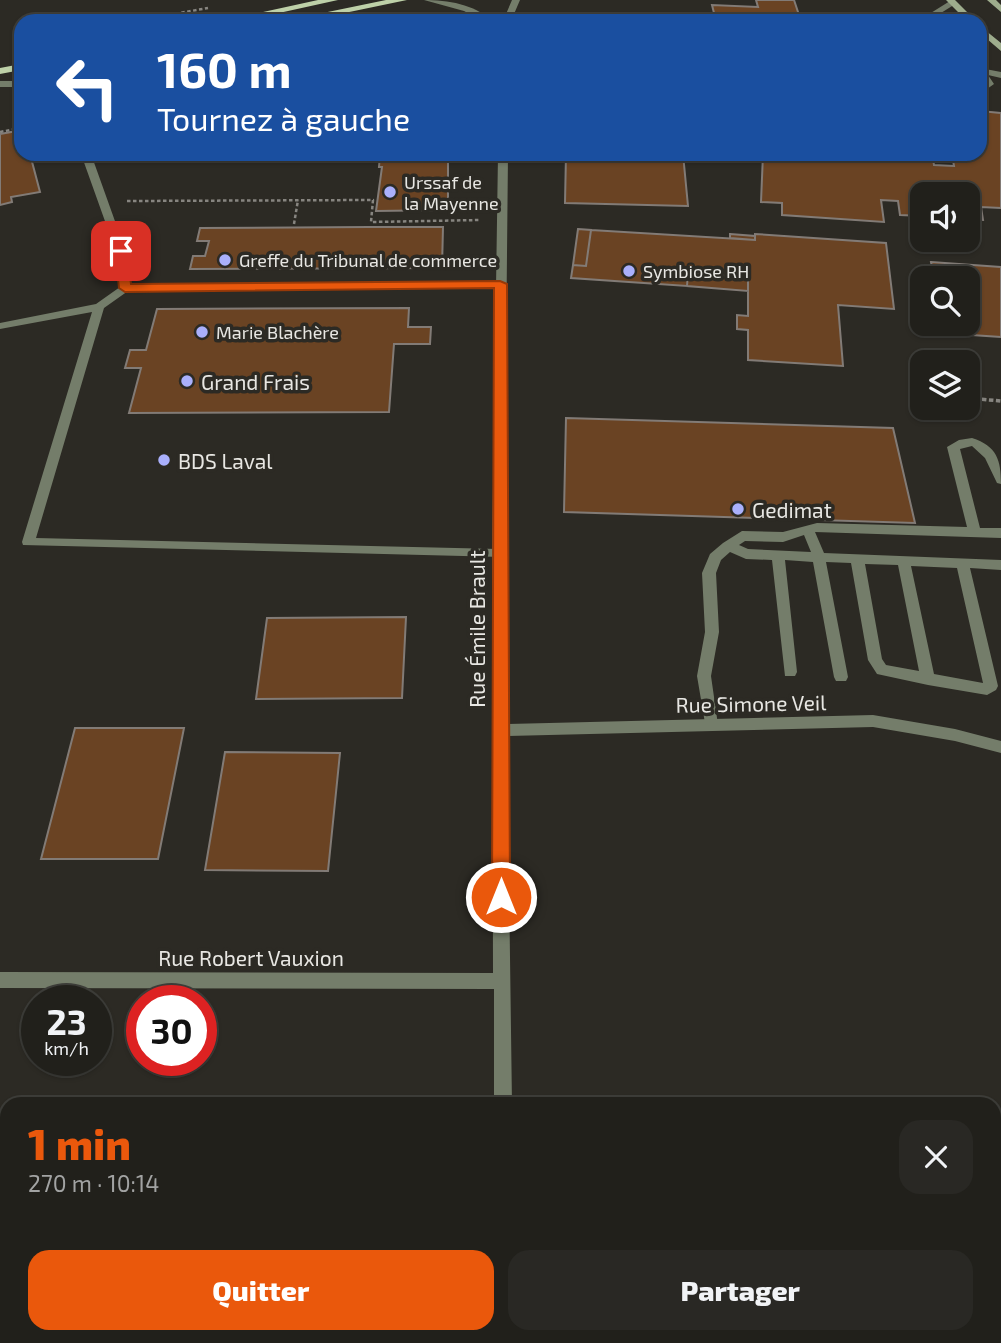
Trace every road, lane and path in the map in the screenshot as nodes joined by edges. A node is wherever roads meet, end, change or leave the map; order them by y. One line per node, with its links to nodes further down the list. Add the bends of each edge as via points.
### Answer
1 (333, 0): 9 (main road)
2 (402, 0): 10 (main road)
3 (428, 0): 11 (street)
4 (991, 0): 7 (main road)
5 (951, 1): 12 (street); 13 (main road)
6 (213, 7): 8 (path)
7 (1001, 10)
8 (174, 14)
9 (262, 14)
10 (327, 14)
11 (478, 14)
12 (933, 14)
13 (965, 14)
14 (987, 35): 15 (main road)
15 (1001, 48)
16 (89, 161): 23 (street, via 121,251)
17 (503, 161): 20 (street, Rue Émile Brault)
18 (299, 200): 19 (path, via 121,201); 20 (path, via 373,200 371,222); 21 (path)
19 (122, 209)
20 (502, 220): 22 (street, Rue Émile Brault)
21 (294, 224)
22 (500, 284): 23 (street); 33 (street, Rue Émile Brault)
23 (125, 288): 24 (street)
24 (99, 307): 25 (street); 33 (street, via 27,542)
25 (0, 326)
26 (980, 399): 27 (path)
27 (1001, 401)
28 (1001, 481): 30 (street, via 985,448 960,443 953,447)
29 (808, 530): 30 (street); 32 (street, via 783,537 743,536); 35 (street)
30 (975, 533): 31 (street)
31 (1001, 533)
32 (728, 546): 34 (street, via 746,554); 43 (street, via 715,557 709,573 712,632 704,676)
33 (498, 554): 44 (street, Rue Émile Brault)
34 (778, 555): 35 (street); 40 (street)
35 (819, 557): 36 (street); 41 (street)
36 (857, 558): 37 (street); 42 (street, via 875,660 882,670)
37 (903, 560): 38 (street); 42 (street)
38 (962, 563): 39 (street); 42 (street, via 991,685 982,690)
39 (1001, 565)
40 (790, 672)
41 (841, 677)
42 (928, 680)
43 (711, 725): 44 (street, Rue Simone Veil); 45 (street, Rue Simone Veil, via 873,721)
44 (499, 730): 47 (street, Rue Émile Brault)
45 (1001, 747)
46 (0, 980): 47 (street, Rue Robert Vauxion)
47 (502, 981): 48 (street, Rue Émile Brault)
48 (503, 1097)

